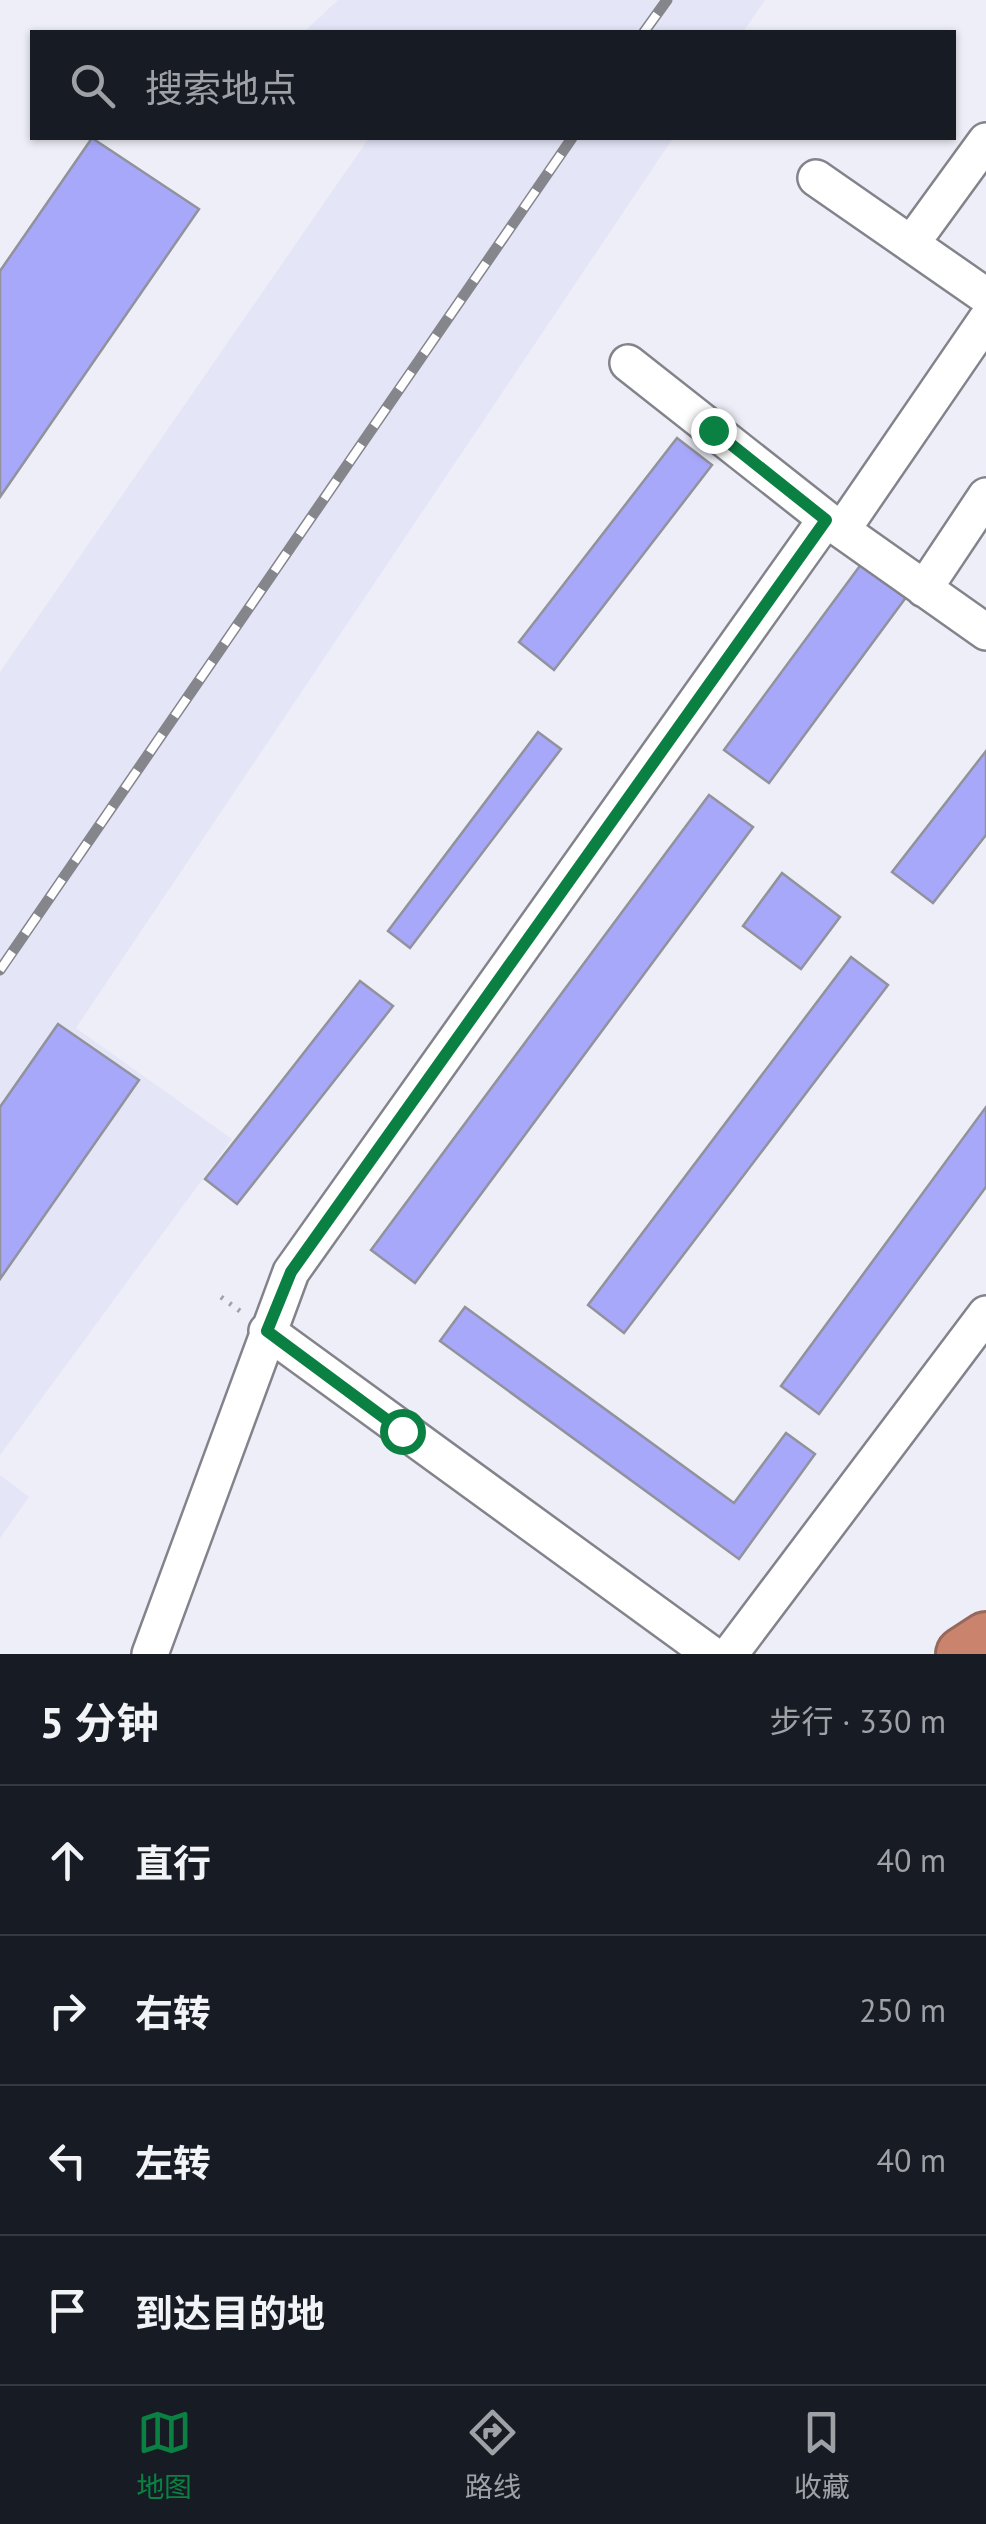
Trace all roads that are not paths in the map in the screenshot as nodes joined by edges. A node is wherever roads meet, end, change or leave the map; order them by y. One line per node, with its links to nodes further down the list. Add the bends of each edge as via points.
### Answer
1 (986, 141): 3 (street)
2 (816, 178): 3 (street)
3 (911, 244): 4 (street)
4 (986, 296)
5 (986, 320): 8 (street)
6 (628, 363): 8 (street)
7 (986, 496): 9 (street)
8 (834, 525): 9 (street); 12 (street, via 291,1272)
9 (924, 588): 10 (street)
10 (986, 632)
11 (986, 1314): 16 (street)
12 (267, 1331): 14 (street); 15 (street)
13 (986, 1639): 17 (highway)
14 (150, 1654)
15 (710, 1654)
16 (730, 1654)
17 (963, 1654)

